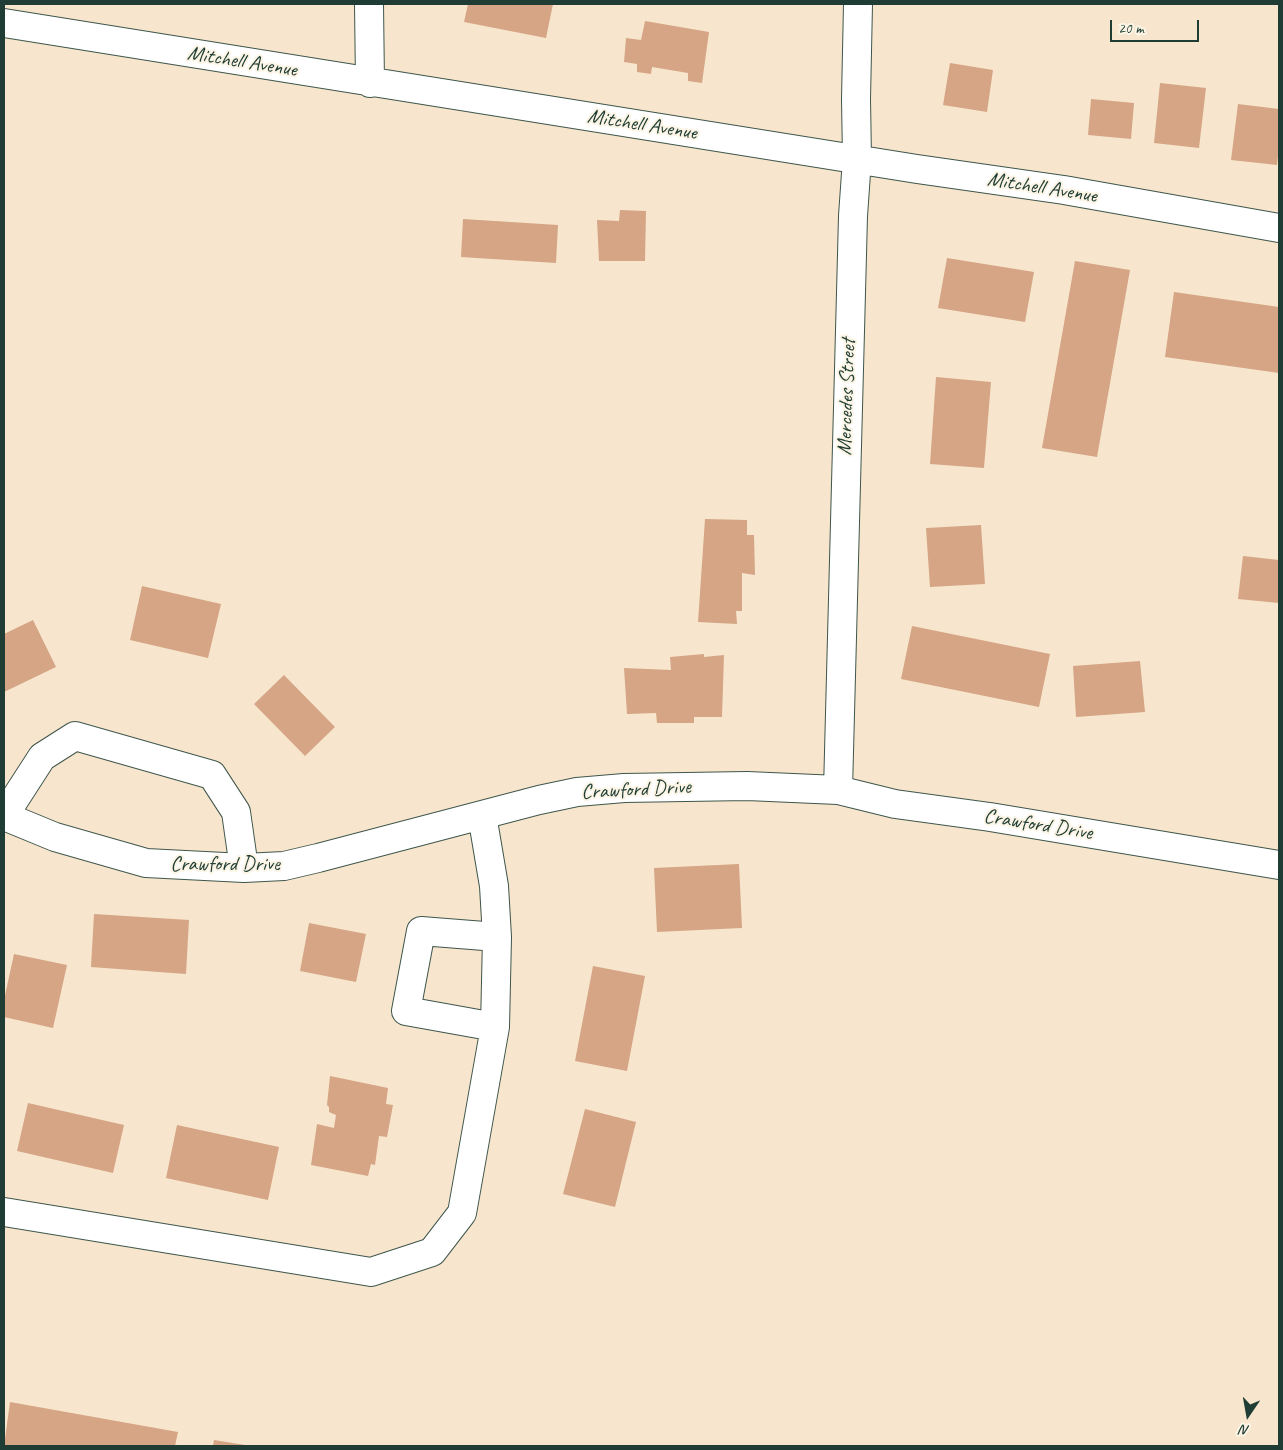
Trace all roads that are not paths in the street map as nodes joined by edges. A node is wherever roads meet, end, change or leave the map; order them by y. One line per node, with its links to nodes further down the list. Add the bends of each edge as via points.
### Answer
1 (369, 4): 4 (street)
2 (858, 4): 5 (street, Mercedes Street)
3 (4, 23): 4 (street, Mitchell Avenue)
4 (370, 83): 5 (street, Mitchell Avenue)
5 (857, 159): 6 (street, Mitchell Avenue, via 1064,190); 7 (street, Mercedes Street, via 852,226)
6 (1279, 228)
7 (838, 790): 8 (street, Crawford Drive, via 747,786 624,788 577,792); 10 (street, Crawford Drive, via 895,804)
8 (482, 815): 11 (street, Crawford Drive, via 284,866); 12 (street, via 494,886)
9 (4, 816): 11 (street, Crawford Drive, via 55,837 146,864); 11 (street, via 42,757 74,736 212,776 236,812)
10 (1279, 865)
11 (244, 868)
12 (497, 938): 13 (street); 13 (street, via 420,931 406,1011)
13 (495, 1027): 14 (street, via 462,1213 432,1252 371,1272)
14 (4, 1212)

